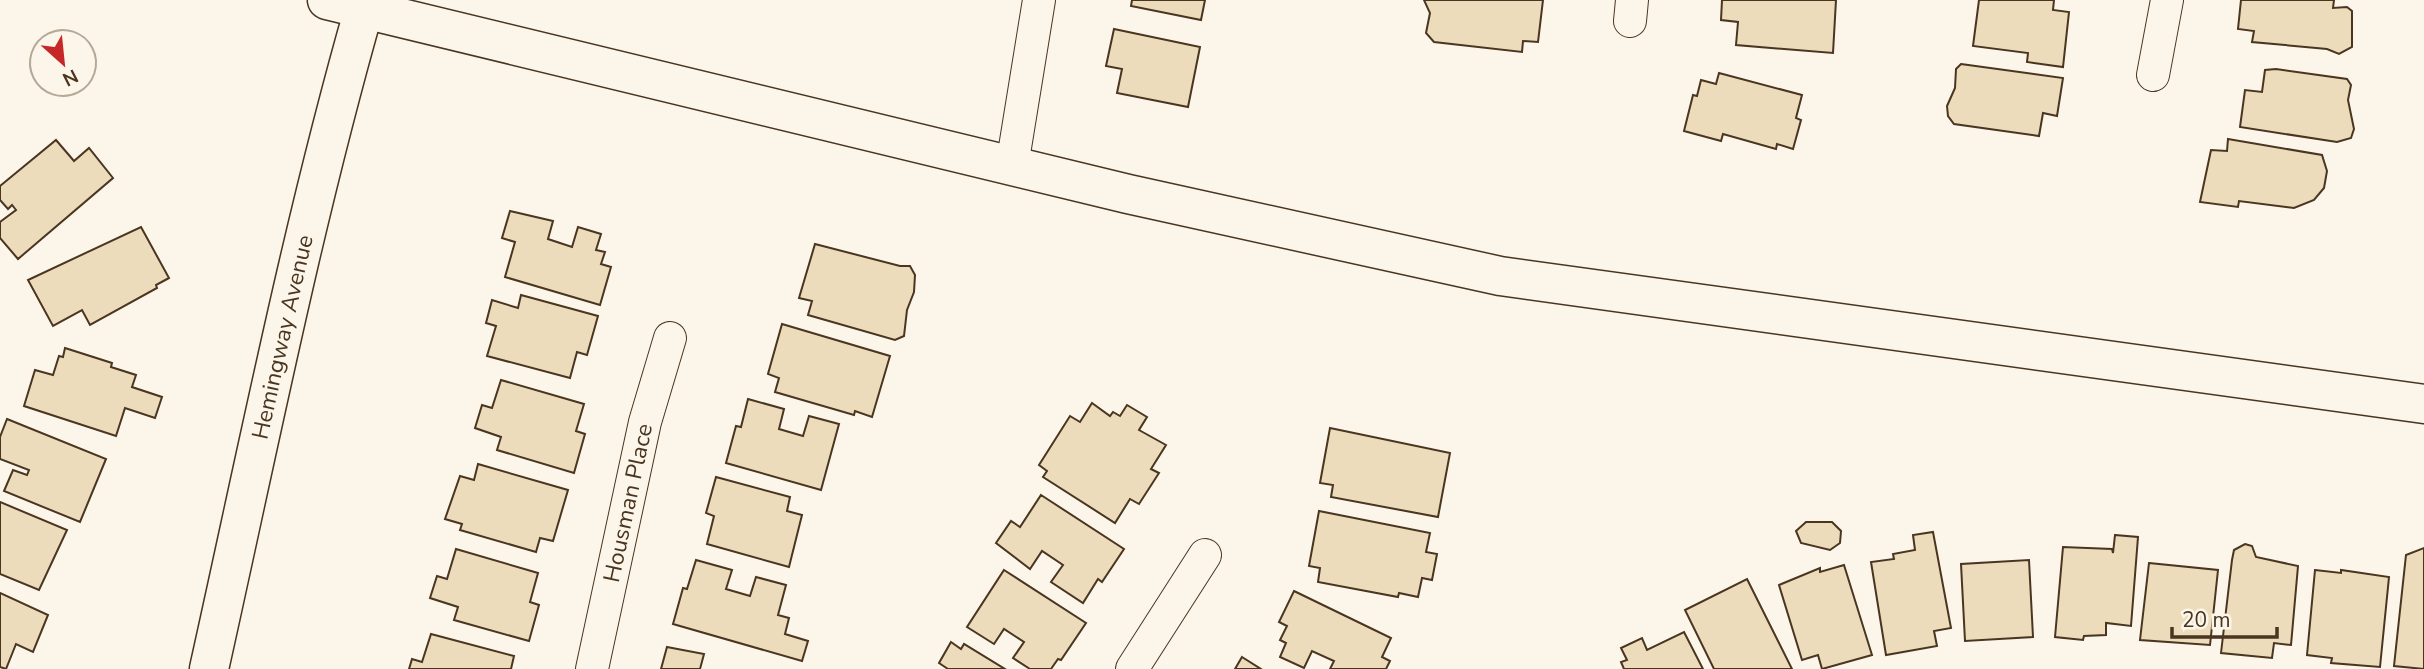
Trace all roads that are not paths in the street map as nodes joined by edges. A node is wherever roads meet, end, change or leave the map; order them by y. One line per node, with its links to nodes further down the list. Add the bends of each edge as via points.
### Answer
1 (327, 0): 4 (main road)
2 (1039, 0): 6 (street)
3 (2167, 0): 5 (street)
4 (364, 9): 6 (main road); 10 (main road, Hemingway Avenue)
5 (2153, 75)
6 (1012, 166): 8 (main road, via 1500,276)
7 (670, 338): 11 (street, Housman Place, via 645,422)
8 (2424, 404)
9 (1205, 555): 12 (street)
10 (209, 669)
11 (592, 669)
12 (1132, 669)

